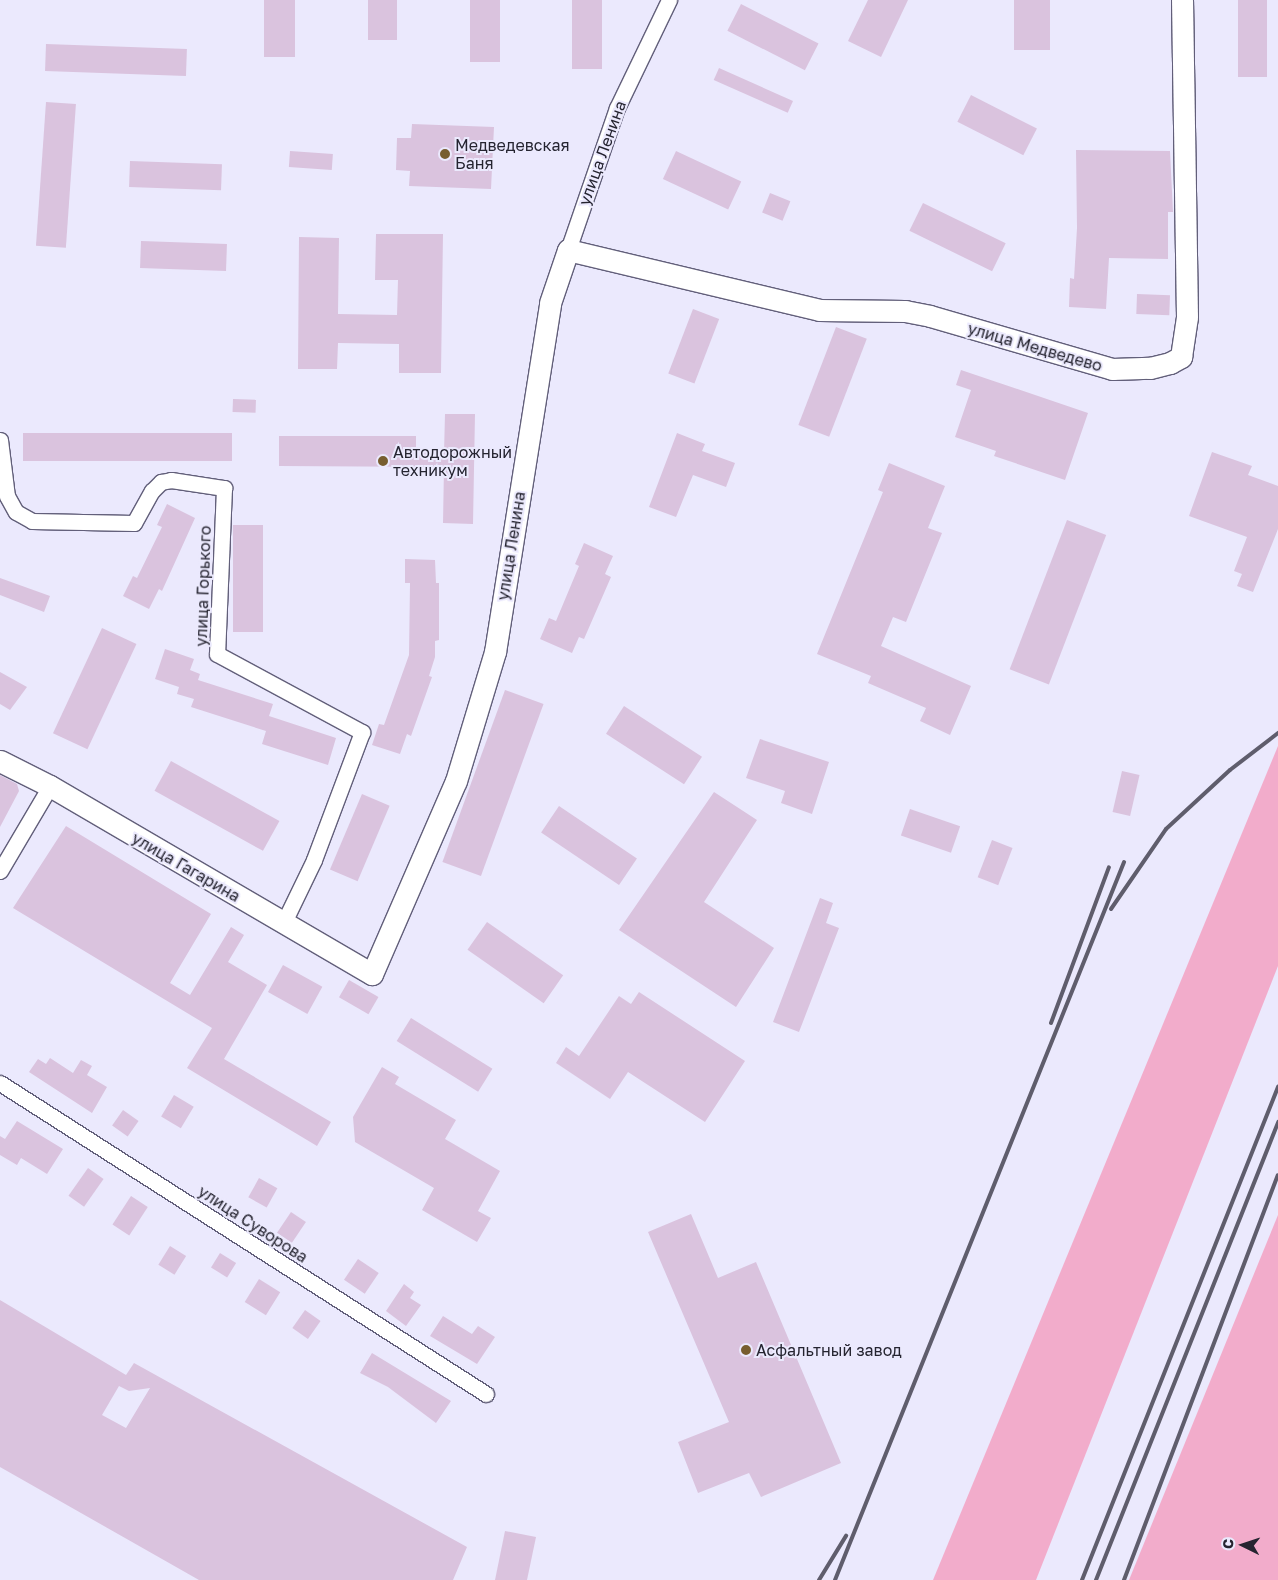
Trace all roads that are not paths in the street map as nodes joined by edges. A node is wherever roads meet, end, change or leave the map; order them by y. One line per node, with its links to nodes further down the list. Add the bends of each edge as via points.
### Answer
1 (669, 0): 3 (street, улица Ленина, via 617,108)
2 (1182, 0): 3 (street, улица Медведево, via 1187,317 1181,357 1170,363 1150,368 1112,369 930,316 905,311 819,310)
3 (568, 250): 9 (street, улица Ленина, via 550,302 495,652 456,781)
4 (0, 440): 8 (street, улица Горького, via 7,496 16,512 32,521 134,523 152,491 161,482 171,480 224,488 217,654 362,732 314,860)
5 (0, 761): 6 (street, улица Гагарина)
6 (50, 786): 7 (street); 8 (street, улица Гагарина)
7 (0, 870)
8 (284, 922): 9 (street, улица Гагарина)
9 (372, 974)
10 (0, 1083): 11 (street, улица Суворова)
11 (486, 1394)

